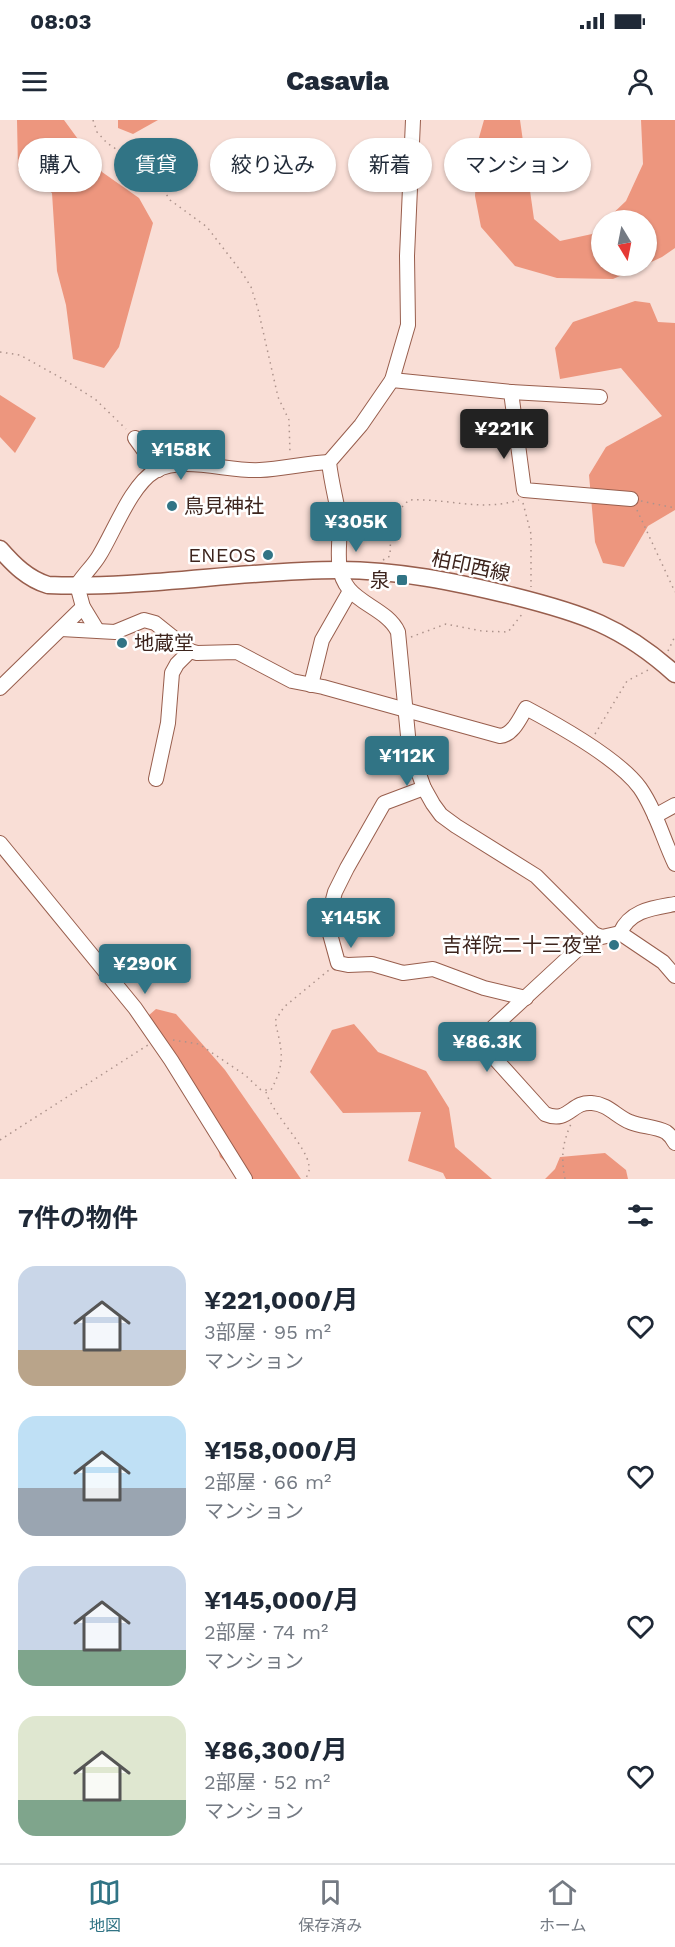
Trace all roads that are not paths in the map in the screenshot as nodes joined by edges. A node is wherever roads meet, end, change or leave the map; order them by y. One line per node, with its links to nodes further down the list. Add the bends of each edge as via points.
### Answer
1 (413, 120): 2 (street, via 408,325)
2 (392, 380): 3 (street); 6 (street)
3 (511, 392): 4 (street); 8 (street, via 524,490)
4 (600, 397)
5 (135, 438): 7 (street)
6 (329, 462): 7 (street, via 245,470 190,463); 10 (street, via 339,516)
7 (158, 470): 11 (street, via 126,505 114,532)
8 (631, 499)
9 (0, 549): 11 (main road, 柏印西線, via 36,582)
10 (339, 570): 11 (main road, 柏印西線); 12 (street); 17 (main road, 柏印西線, via 408,574 585,616 645,647)
11 (77, 585): 13 (street)
12 (350, 591): 18 (street, via 322,640); 20 (street, via 398,632)
13 (83, 607): 14 (street); 15 (street)
14 (62, 629): 15 (street); 19 (street)
15 (97, 630): 16 (street, via 115,632 144,620 155,623)
16 (190, 651): 18 (street, via 237,652 292,681); 21 (street, via 172,673 168,723)
17 (669, 668)
18 (311, 685): 20 (street)
19 (0, 688)
20 (406, 711): 22 (street, via 410,746); 24 (street, via 506,736 526,708 588,745 632,778)
21 (156, 779)
22 (424, 788): 29 (street, via 441,815 530,872); 31 (street, via 384,803 339,884 329,918 338,963 372,964 403,973 433,969)
23 (675, 805): 24 (street)
24 (655, 816): 26 (street)
25 (0, 843): 33 (street, via 135,1008)
26 (675, 864)
27 (675, 904): 28 (street, via 640,912)
28 (620, 933): 29 (street, via 602,937); 30 (street, via 663,962)
29 (594, 934): 31 (street)
30 (675, 976)
31 (526, 998): 32 (street, via 480,1042 545,1114 565,1116 580,1104 593,1103 627,1121 668,1133)
32 (675, 1143)
33 (245, 1179)

